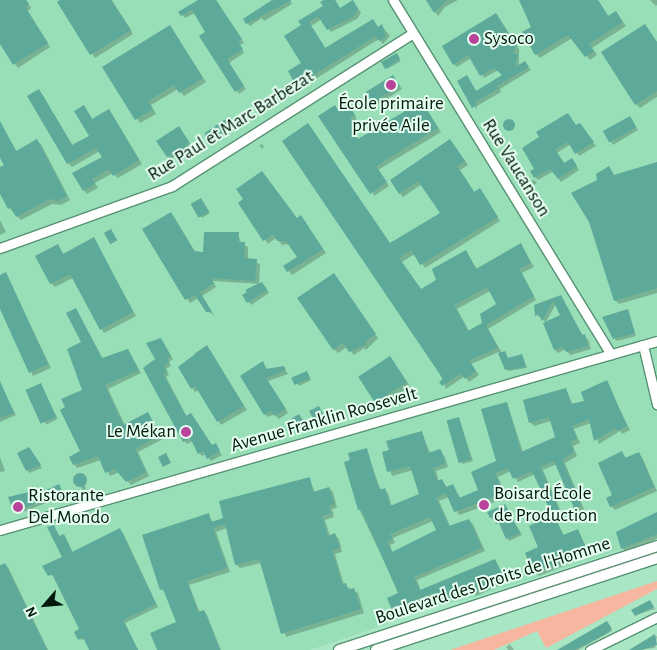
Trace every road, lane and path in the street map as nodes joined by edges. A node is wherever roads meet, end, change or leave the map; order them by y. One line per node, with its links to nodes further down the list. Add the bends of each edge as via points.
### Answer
1 (393, 0): 2 (street, Rue Vaucanson)
2 (413, 33): 3 (street, Rue Paul et Marc Barbezat, via 172,186); 6 (street, Rue Vaucanson)
3 (0, 248)
4 (657, 341): 5 (street, Avenue Franklin Roosevelt)
5 (643, 345): 6 (street, Avenue Franklin Roosevelt); 7 (street)
6 (611, 354): 8 (street, Avenue Franklin Roosevelt)
7 (657, 404)
8 (0, 530)
9 (657, 546): 12 (main road, Boulevard des Droits de l'Homme)
10 (657, 558): 13 (main road, Boulevard des Droits de l'Homme)
11 (657, 617): 14 (street)
12 (339, 650)
13 (376, 650)
14 (590, 650)

